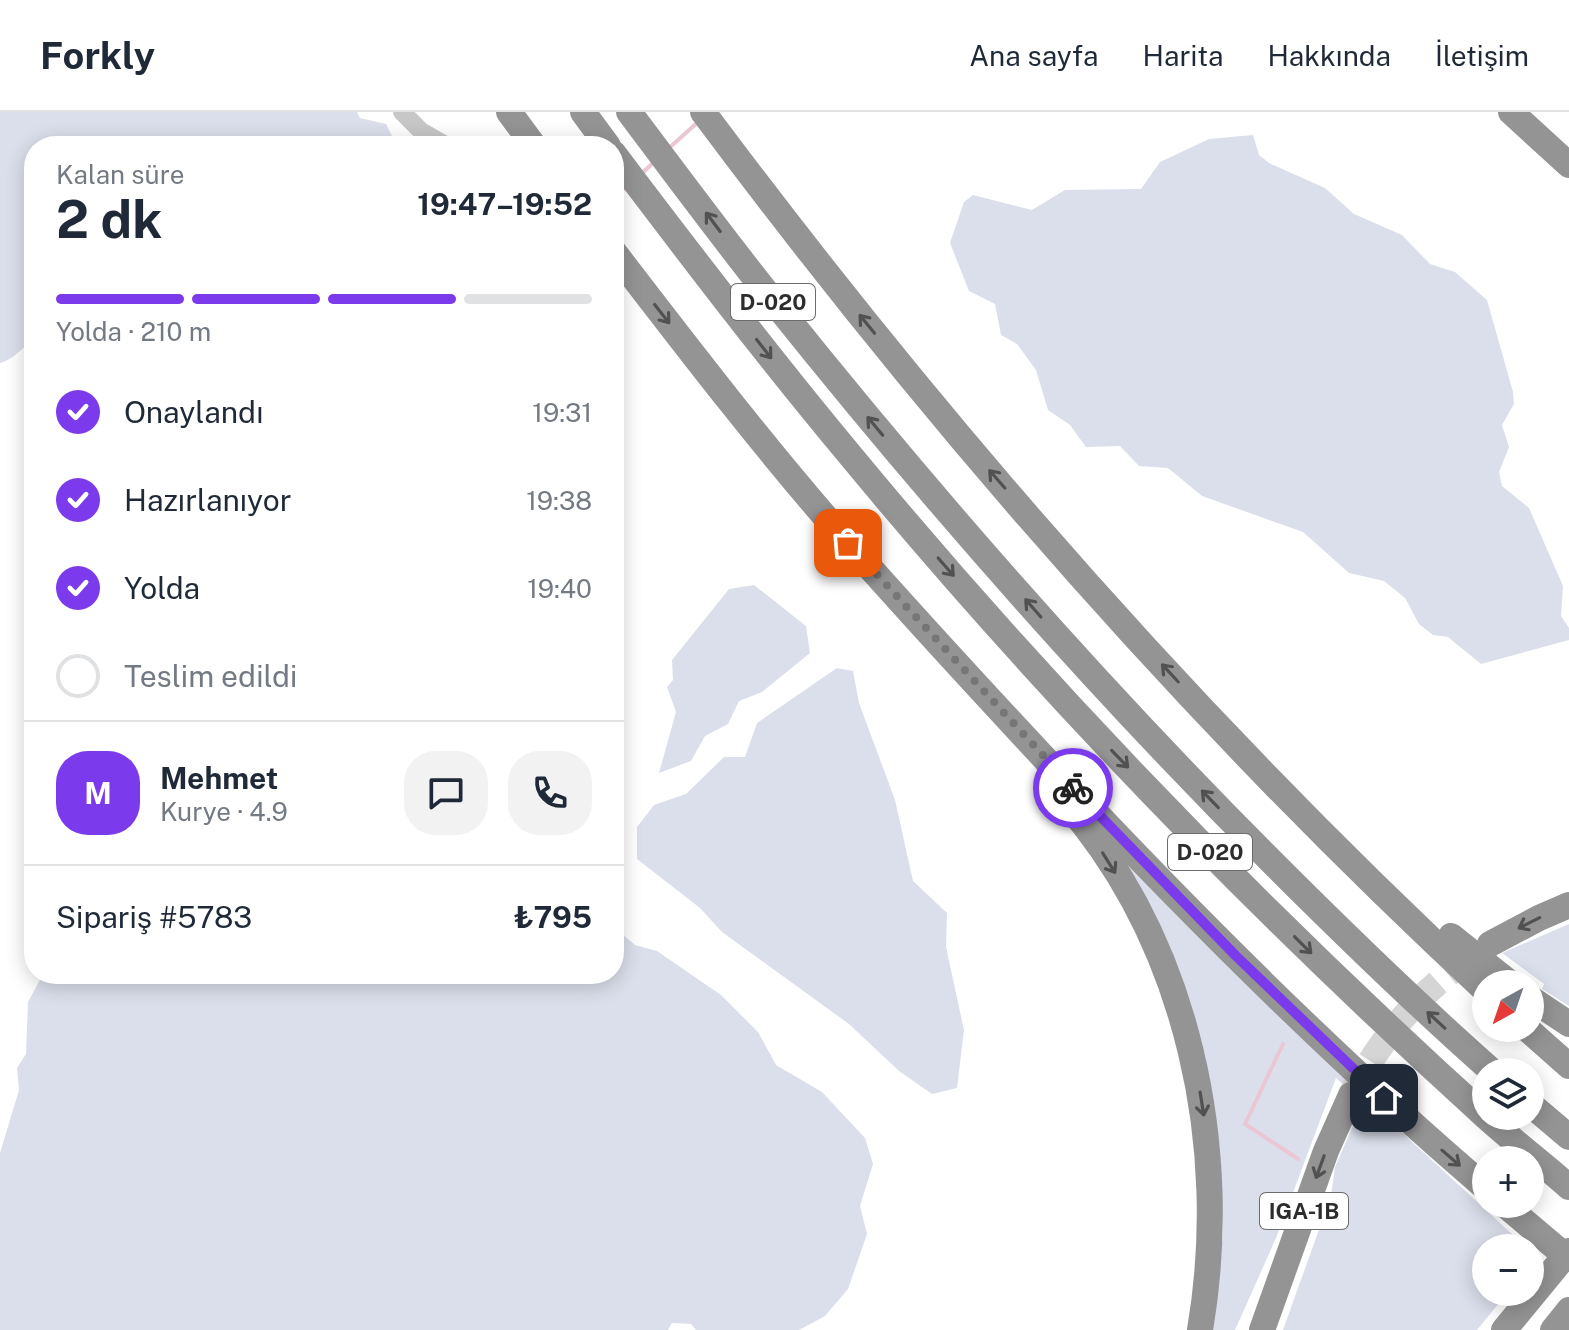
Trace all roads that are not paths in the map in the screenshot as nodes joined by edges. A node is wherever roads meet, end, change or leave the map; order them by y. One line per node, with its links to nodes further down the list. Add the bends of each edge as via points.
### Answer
1 (402, 112): 8 (street)
2 (509, 112): 9 (highway)
3 (583, 112): 10 (highway)
4 (629, 112): 24 (highway, D-020, one-way to 4, via 1232,822 1083,665 925,486 772,300)
5 (703, 112): 16 (highway, one-way to 5, via 971,449)
6 (1511, 112): 12 (highway)
7 (1534, 112): 11 (highway)
8 (430, 136)
9 (527, 136)
10 (601, 136)
11 (1569, 143)
12 (1569, 165)
13 (624, 167): 30 (highway, D-020, one-way to 30, via 774,362 1042,675 1226,869 1429,1064)
14 (624, 265): 15 (highway, one-way to 15)
15 (848, 543): 29 (highway, one-way to 29, via 1141,861 1306,1025); 35 (highway, one-way to 35, via 903,615 1077,816 1147,930 1188,1042 1206,1133 1212,1218)
16 (1223, 731): 19 (highway); 20 (highway)
17 (1569, 905): 18 (highway, one-way to 18)
18 (1490, 944)
19 (1493, 970)
20 (1472, 978)
21 (1544, 1007): 22 (highway)
22 (1569, 1024)
23 (1542, 1042): 25 (highway)
24 (1478, 1058)
25 (1569, 1066)
26 (1351, 1095): 36 (highway, IGA-1B, one-way to 36)
27 (1544, 1116): 28 (highway)
28 (1569, 1137)
29 (1472, 1176)
30 (1560, 1179)
31 (1521, 1218): 33 (highway)
32 (1569, 1251): 37 (highway)
33 (1569, 1259)
34 (1569, 1310): 38 (highway)
35 (1200, 1330)
36 (1262, 1330)
37 (1504, 1330)
38 (1553, 1330)

